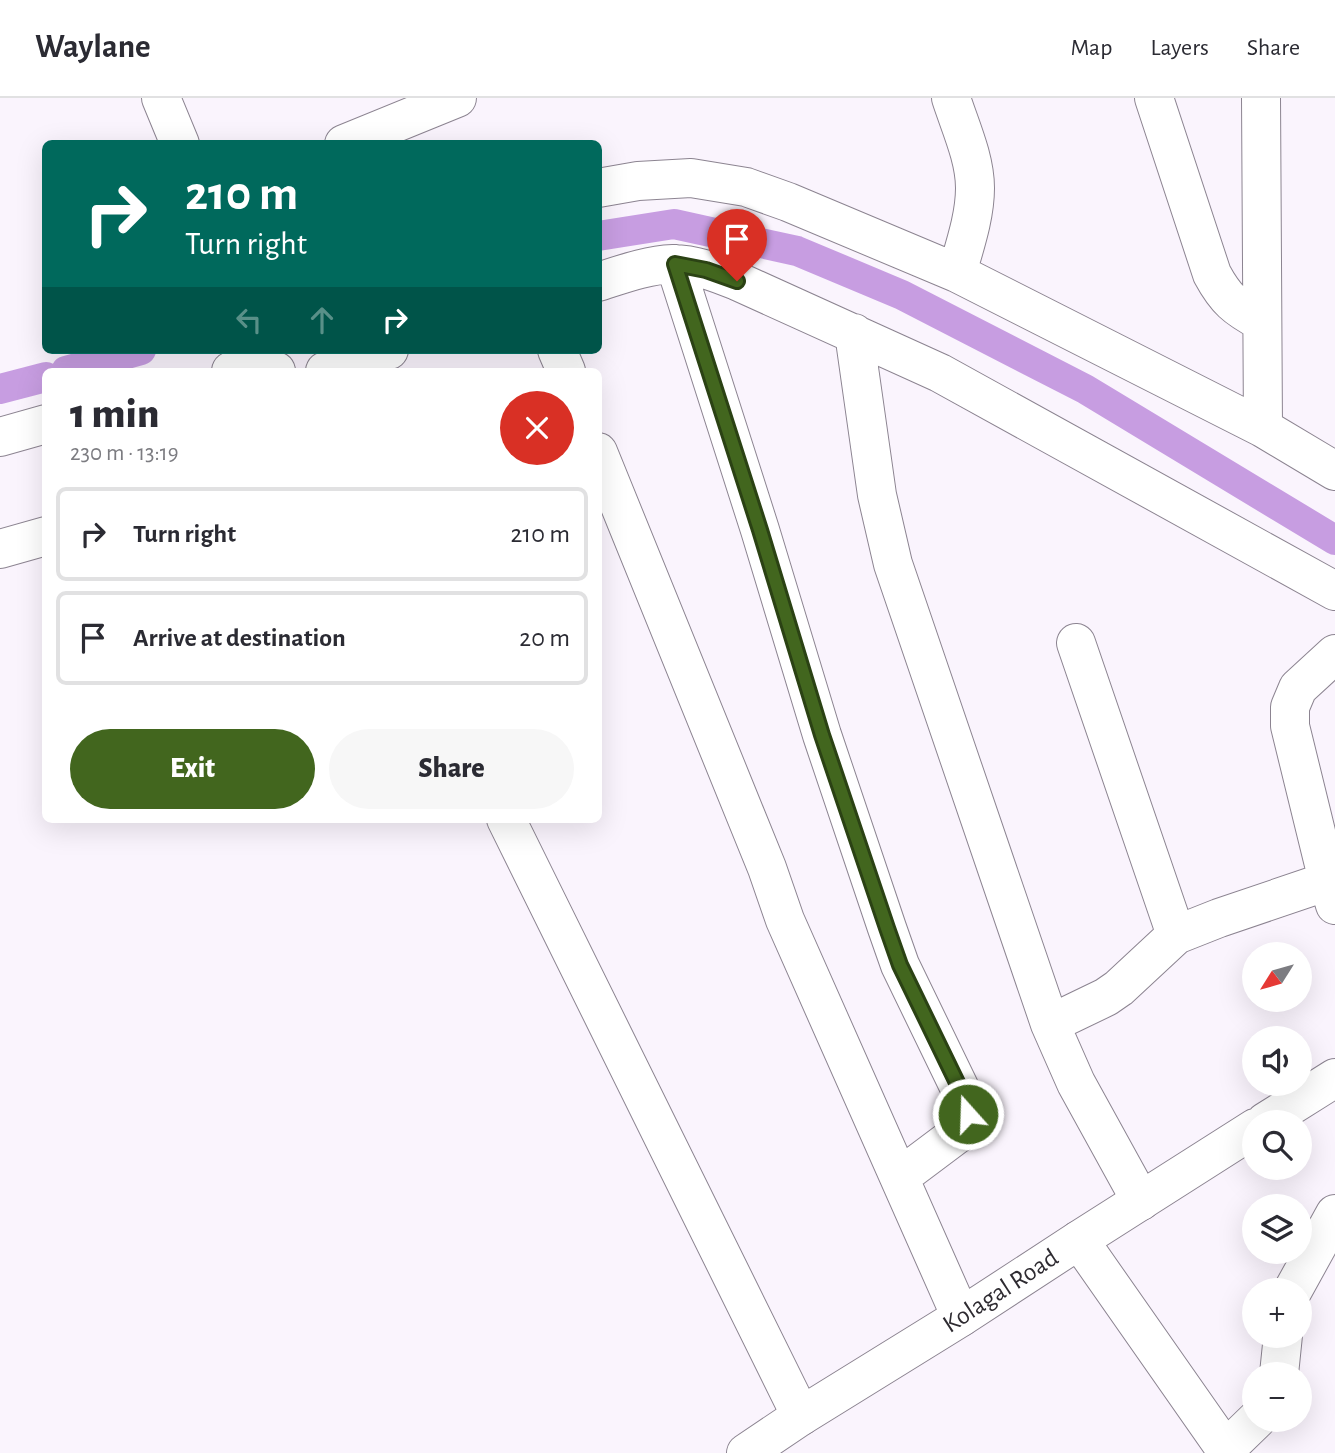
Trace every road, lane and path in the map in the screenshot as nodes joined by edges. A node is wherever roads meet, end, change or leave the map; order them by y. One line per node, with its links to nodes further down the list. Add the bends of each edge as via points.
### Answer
1 (161, 98): 6 (street)
2 (457, 98): 7 (street)
3 (951, 98): 10 (street, via 975,185 974,208)
4 (1154, 98): 12 (street, via 1212,274 1222,293)
5 (1261, 98): 12 (street)
6 (178, 140)
7 (354, 140)
8 (602, 187): 10 (street, via 691,178 746,187)
9 (675, 264): 11 (street, via 637,269); 13 (street, via 737,281); 35 (street, via 887,928 968,1114 960,1132)
10 (957, 273): 19 (street)
11 (602, 281)
12 (1262, 322): 19 (street)
13 (854, 333): 25 (street, via 940,373); 31 (street, via 877,495 893,564)
14 (377, 354): 17 (street)
15 (271, 363): 16 (street)
16 (242, 368)
17 (334, 368)
18 (42, 425): 20 (street)
19 (1263, 428): 22 (street)
20 (0, 437)
21 (602, 462): 35 (street, via 785,920)
22 (1335, 471)
23 (42, 537): 24 (street)
24 (0, 549)
25 (1335, 591)
26 (1076, 643): 30 (street)
27 (1335, 654): 29 (street, via 1298,688 1290,707 1290,726)
28 (508, 823): 41 (street)
29 (1331, 893): 30 (street, via 1219,918)
30 (1176, 935): 31 (street, via 1119,988)
31 (1050, 1024): 36 (street, via 1076,1083)
32 (1335, 1077): 33 (street)
33 (1284, 1110)
34 (1242, 1136): 36 (street, Kolagal Road)
35 (900, 1177): 40 (street)
36 (1141, 1201): 38 (street, Kolagal Road)
37 (1335, 1214): 39 (street)
38 (1079, 1240): 40 (street, Kolagal Road); 43 (street)
39 (1300, 1278)
40 (961, 1317): 41 (street, Kolagal Road)
41 (801, 1416): 44 (street, Kolagal Road)
42 (1244, 1432): 43 (street)
43 (1226, 1451)
44 (746, 1453)

